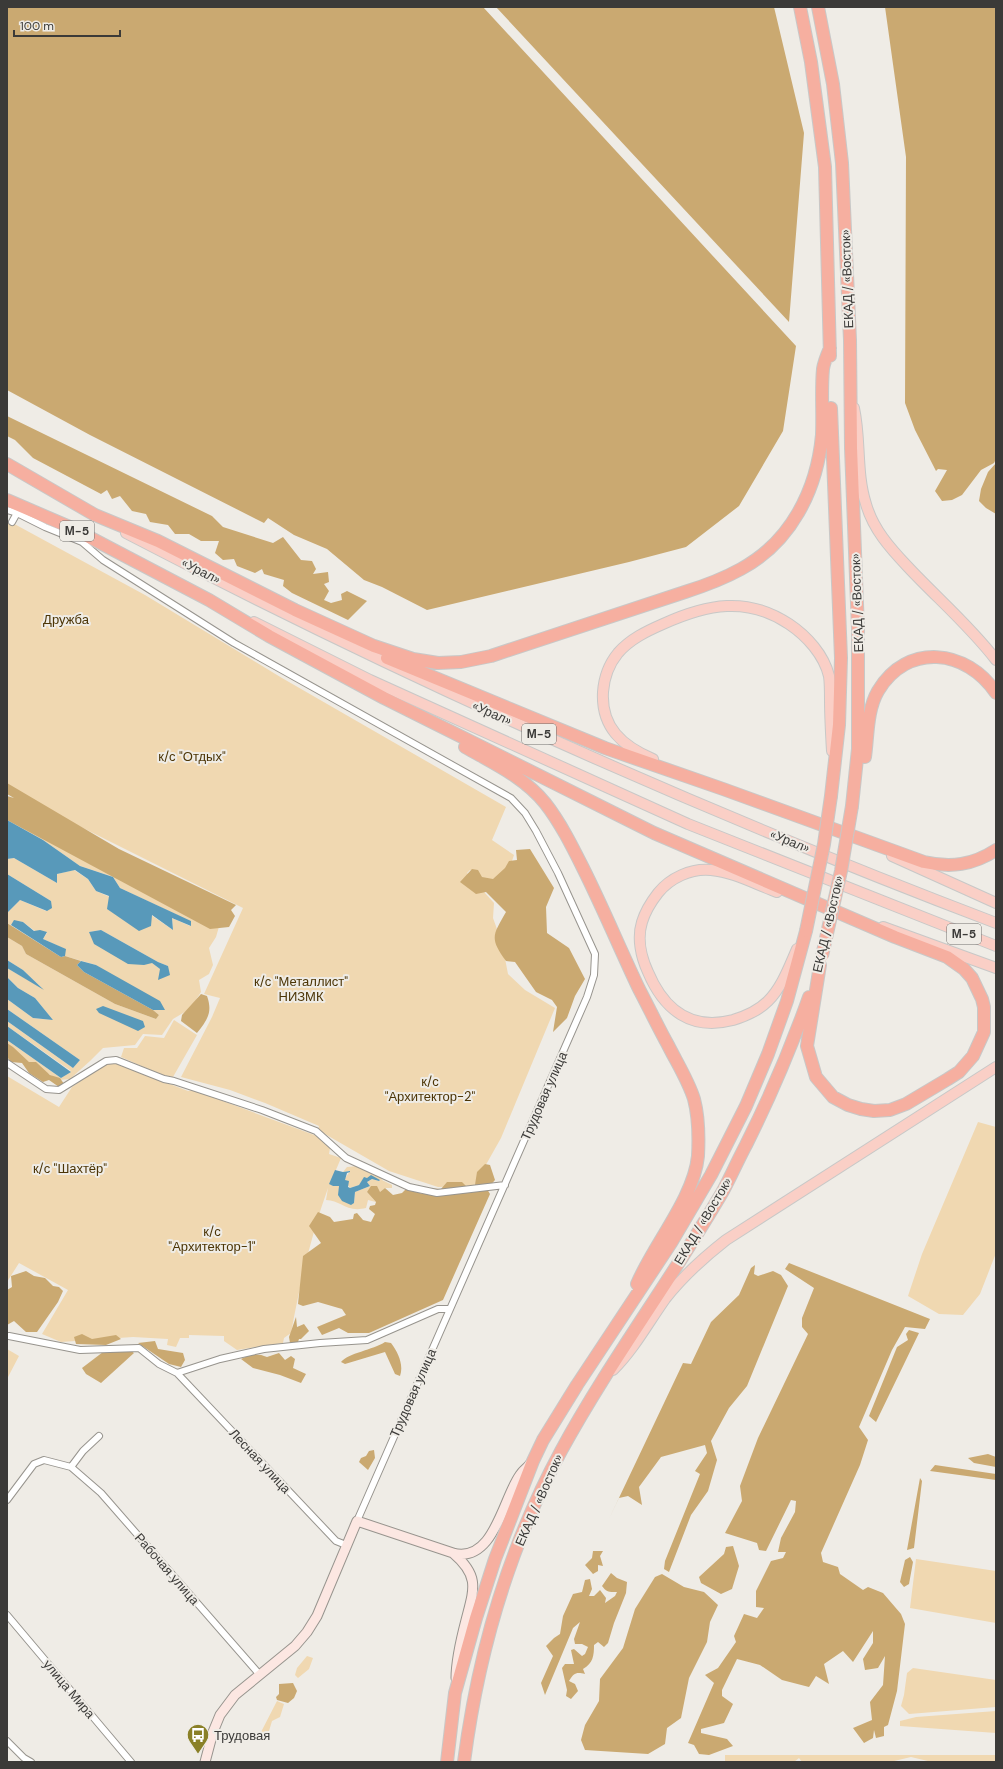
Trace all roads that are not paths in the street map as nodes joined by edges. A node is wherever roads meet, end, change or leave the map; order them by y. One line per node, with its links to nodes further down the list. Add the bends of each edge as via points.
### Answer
1 (800, 7): 3 (highway, ЕКАД / «Восток», via 811,62 825,167)
2 (818, 7): 4 (highway, ЕКАД / «Восток», via 833,84 842,163)
3 (830, 348): 11 (highway, via 823,368 820,456 812,484 797,516 780,539 742,569 717,581 598,621 492,656 461,662 413,659 390,652); 16 (highway, ЕКАД / «Восток», via 832,467 841,658 840,725)
4 (850, 395): 13 (main road, via 857,421 861,483 872,521 889,547 977,637); 18 (highway, ЕКАД / «Восток», via 859,712)
5 (7, 464): 9 (highway, «Урал» / М-5)
6 (7, 500): 12 (highway, «Урал» / М-5, via 72,528)
7 (7, 510): 8 (street, Трудовая улица)
8 (17, 513): 10 (street); 31 (street, Трудовая улица, via 82,542 104,560 234,643 511,798 525,813 558,873 595,954 594,975 587,997)
9 (95, 515): 11 (highway, via 158,541); 24 (main road, «Урал» / М-5, via 146,544 440,689 740,820)
10 (12, 522)
11 (295, 610): 17 (highway, via 373,652 449,685 605,748)
12 (233, 614): 15 (highway); 26 (main road, «Урал» / М-5, via 384,686 688,824)
13 (996, 660)
14 (996, 693): 18 (highway, via 984,677 972,668 947,658 920,658 898,668 887,678 873,701 862,782)
15 (384, 698): 22 (highway, via 654,833); 33 (highway, via 506,770 526,784 544,802 575,852 656,1023 684,1075 698,1116 698,1158 684,1198 645,1266)
16 (833, 783): 17 (main road, via 829,677 816,649 795,628 767,613 736,606 719,606 703,608 680,616 628,644 607,672 603,704 612,729 622,741 639,753); 25 (highway, ЕКАД / «Восток», bridge, via 823,852)
17 (723, 789): 19 (highway)
18 (852, 806): 27 (highway, ЕКАД / «Восток», bridge)
19 (842, 833): 20 (highway, via 939,866 977,861); 21 (main road)
20 (996, 850)
21 (996, 904)
22 (826, 907): 23 (highway); 25 (main road, via 796,900 727,872 693,871 662,888 646,911 641,923 640,938 646,967 664,1001 687,1018 712,1023 742,1017 768,1001 782,982)
23 (854, 918): 27 (highway, via 947,957 972,978 982,999 985,1018 984,1032 973,1056 959,1072 906,1104 890,1110 861,1109 833,1097 816,1077 807,1046); 28 (main road, via 895,930)
24 (996, 923)
25 (806, 931): 33 (highway, ЕКАД / «Восток», via 787,1001 746,1106 711,1175 671,1243)
26 (996, 946)
27 (821, 961): 36 (highway, ЕКАД / «Восток», via 770,1095 724,1189)
28 (996, 968)
29 (7, 1063): 31 (street, via 46,1089 59,1090 106,1061 116,1060 316,1131 346,1158 409,1187 437,1193)
30 (996, 1068): 36 (main road, via 757,1219 702,1259 683,1277 626,1357)
31 (505, 1185): 32 (street, Трудовая улица)
32 (450, 1309): 35 (street, via 438,1309 367,1340 264,1349 220,1359); 41 (street, Трудовая улица)
33 (626, 1310): 38 (highway, ЕКАД / «Восток», via 562,1409)
34 (9, 1336): 35 (street, via 80,1350 138,1348 159,1364)
35 (177, 1373): 42 (street, Лесная улица, via 336,1541)
36 (602, 1382): 52 (highway, ЕКАД / «Восток», via 560,1453 512,1561 480,1664)
37 (99, 1436): 39 (street)
38 (533, 1461): 43 (main road, via 519,1476 498,1524 488,1539 475,1550); 46 (highway, ЕКАД / «Восток», via 485,1588)
39 (71, 1467): 40 (street, via 44,1460 34,1464); 45 (street, Рабочая улица, via 101,1493)
40 (7, 1500)
41 (357, 1520): 42 (main road, Трудовая улица); 43 (main road)
42 (346, 1545): 45 (main road, Трудовая улица, via 317,1616 307,1632 295,1646)
43 (453, 1553): 46 (main road, via 466,1566 473,1584 473,1596 456,1663)
44 (7, 1615): 49 (street, улица Мира)
45 (260, 1675): 50 (main road, Трудовая улица, via 234,1695 220,1715)
46 (455, 1693): 51 (highway, ЕКАД / «Восток»)
47 (7, 1741): 48 (street)
48 (31, 1762)
49 (131, 1762)
50 (205, 1762)
51 (447, 1762)
52 (464, 1762)

